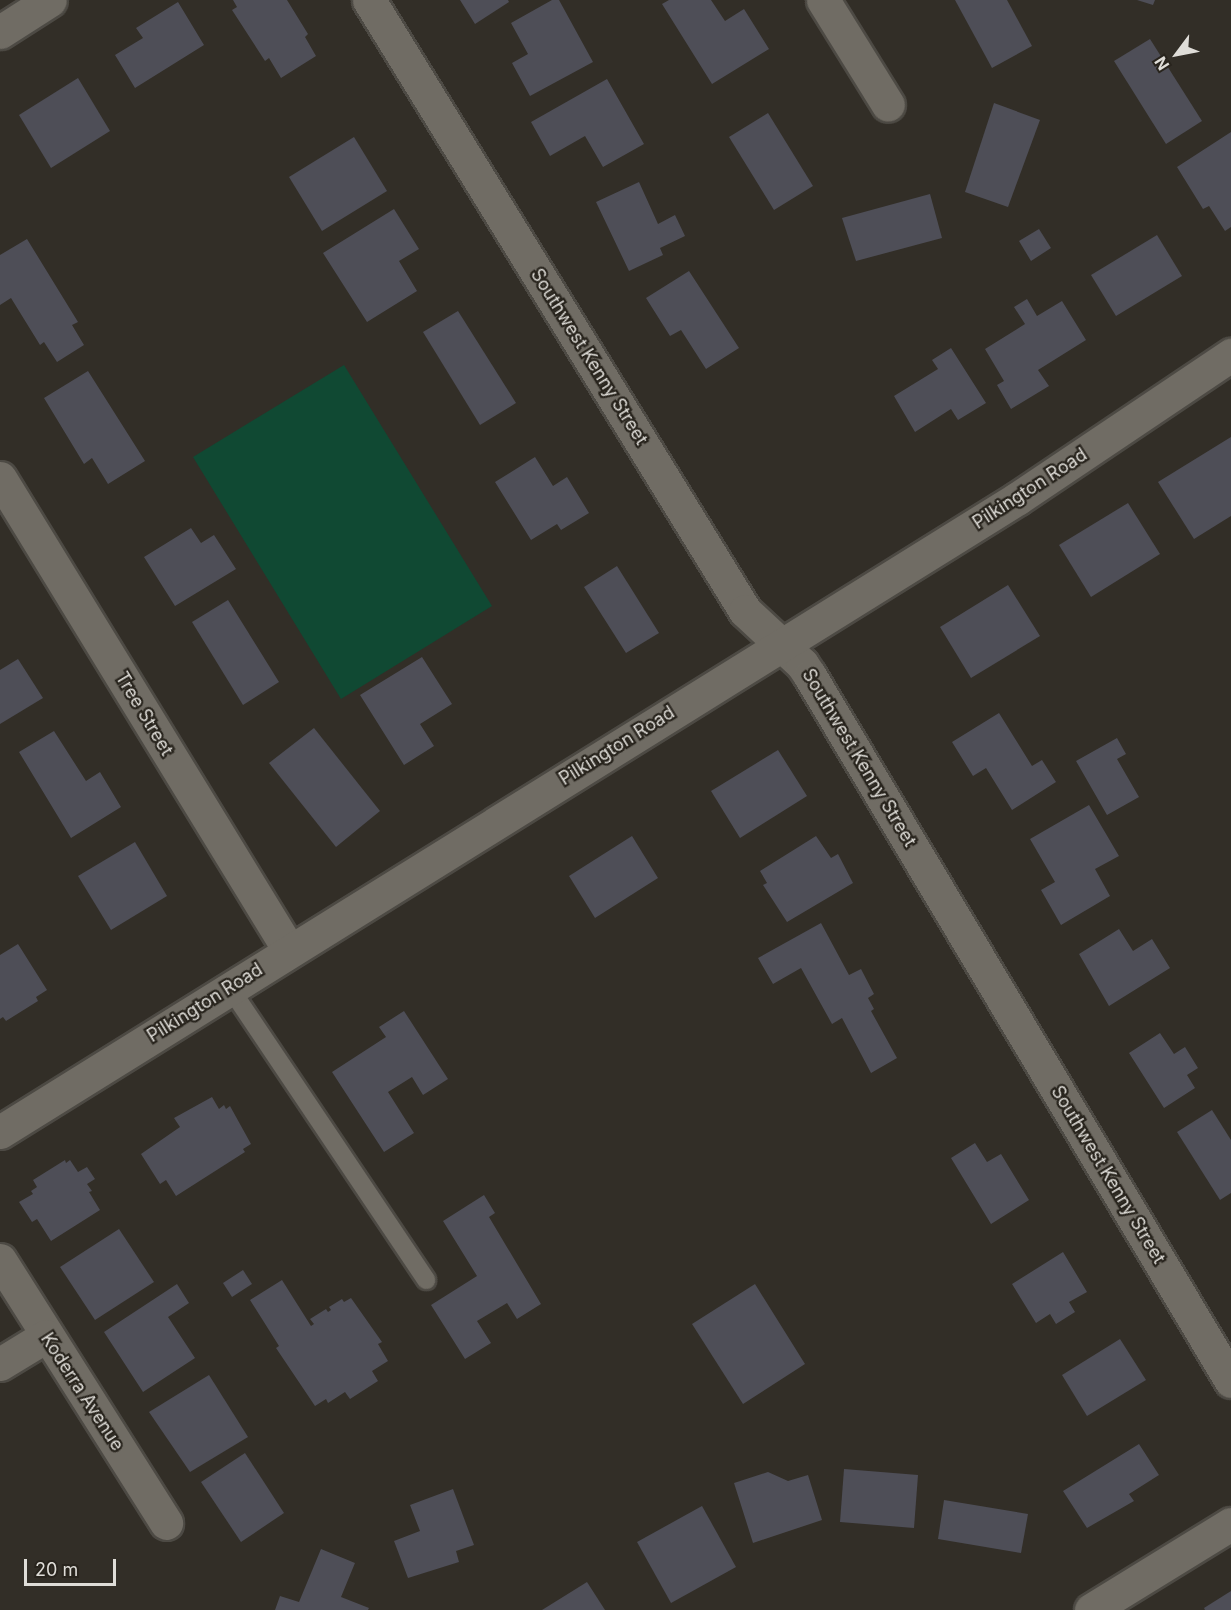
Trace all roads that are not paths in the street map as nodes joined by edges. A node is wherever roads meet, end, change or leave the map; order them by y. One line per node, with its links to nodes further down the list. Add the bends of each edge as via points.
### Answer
1 (51, 0): 4 (street)
2 (369, 0): 8 (street, Southwest Kenny Street, via 745,611)
3 (823, 0): 5 (street)
4 (0, 32)
5 (888, 105)
6 (1231, 355): 8 (street, Pilkington Road, via 1018,498)
7 (0, 478): 9 (street, Tree Street)
8 (781, 645): 9 (street, Pilkington Road); 16 (street, Southwest Kenny Street, via 810,676)
9 (289, 950): 10 (street, Pilkington Road)
10 (230, 988): 11 (street, Pilkington Road); 13 (lane)
11 (0, 1132)
12 (0, 1260): 14 (street, Koderra Avenue)
13 (426, 1280)
14 (46, 1336): 15 (street); 17 (street, Koderra Avenue)
15 (0, 1364)
16 (1231, 1381)
17 (166, 1523)
18 (1231, 1524): 19 (street)
19 (1091, 1610)

